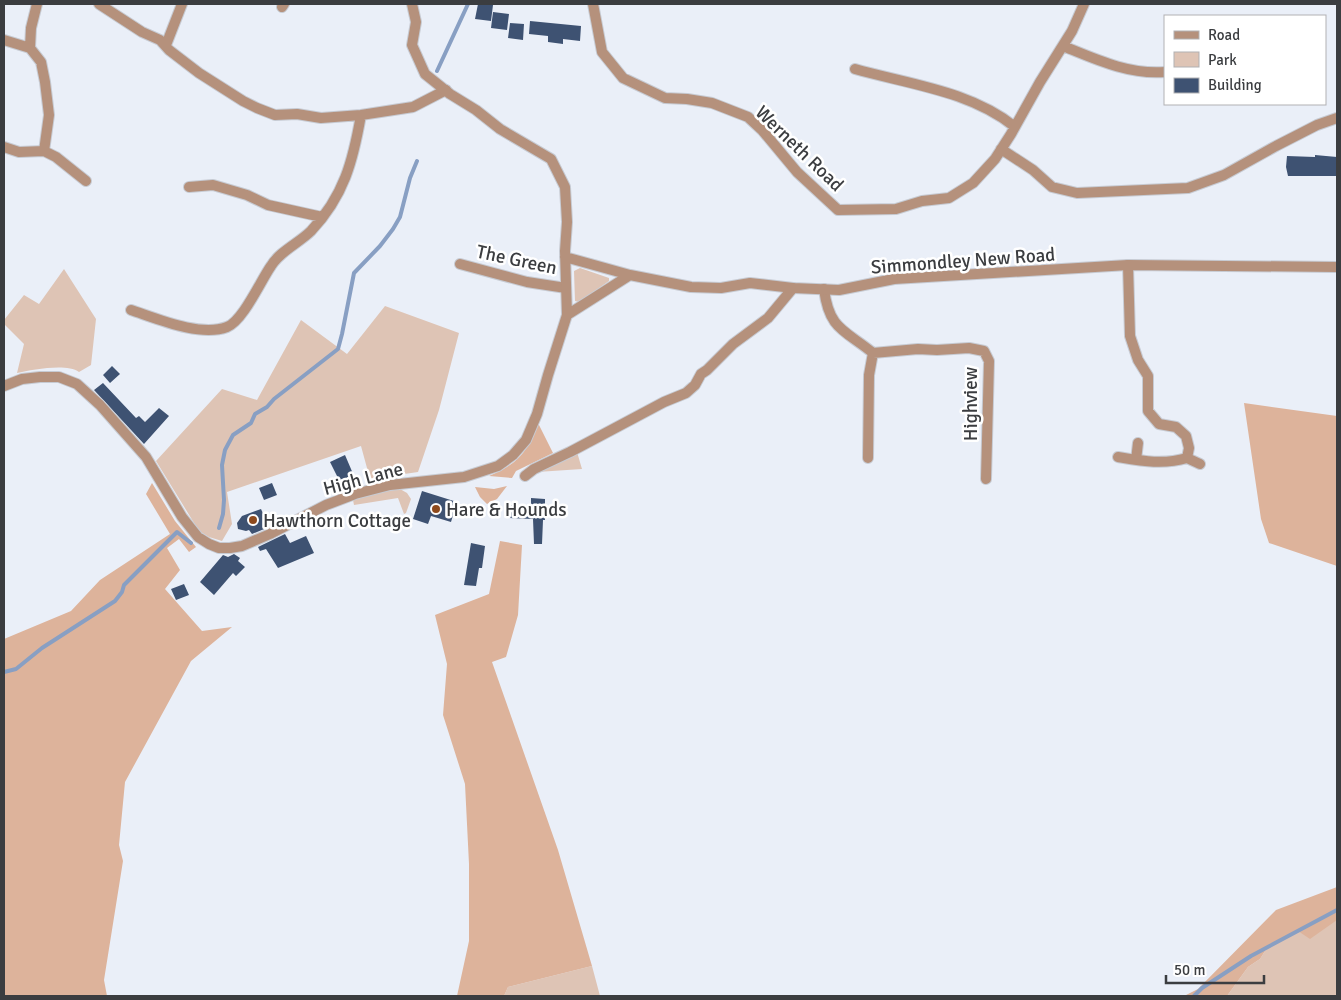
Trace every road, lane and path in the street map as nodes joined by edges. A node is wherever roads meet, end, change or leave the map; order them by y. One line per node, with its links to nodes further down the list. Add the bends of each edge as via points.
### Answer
1 (37, 4): 10 (street)
2 (99, 4): 8 (street)
3 (182, 4): 8 (street)
4 (412, 4): 13 (street, High Lane, via 416,22 412,45 425,74)
5 (593, 4): 18 (street, Werneth Road, via 602,52 623,78 665,98 712,103 748,117 797,172 838,210 896,209 922,201 949,198 973,183)
6 (1084, 4): 9 (street, Werneth Road)
7 (4, 40): 10 (street)
8 (166, 45): 14 (street, via 199,73 257,108 275,114 320,118)
9 (1064, 46): 12 (street, via 1114,66); 16 (street, Werneth Road)
10 (30, 48): 19 (street, via 41,62 45,82 49,115)
11 (855, 69): 16 (street, via 967,100 990,110)
12 (1164, 72)
13 (446, 90): 14 (street, via 413,106); 23 (street, High Lane, via 500,129 551,159 566,187)
14 (361, 115): 22 (street, via 346,179)
15 (1337, 118): 18 (street, via 1276,146 1224,176 1188,188 1078,193 1052,187)
16 (1015, 128): 18 (street, Werneth Road)
17 (4, 147): 19 (street, via 19,152)
18 (1001, 149)
19 (44, 151): 20 (street)
20 (86, 181)
21 (189, 187): 22 (street, via 213,185 268,205)
22 (322, 216): 31 (street, via 310,232 272,264 245,309 229,326 213,330 196,329)
23 (566, 257): 27 (street, Simmondley New Road); 28 (street, High Lane)
24 (460, 264): 28 (street, The Green, via 527,282)
25 (1128, 265): 26 (street, Simmondley New Road); 30 (street, Simmondley New Road, via 903,278 839,290); 38 (street, via 1130,336 1138,360 1148,376 1148,411 1160,424 1176,427 1186,436)
26 (1337, 268)
27 (630, 275): 29 (street, Simmondley New Road, via 691,287 722,288 750,283); 32 (street)
28 (566, 288): 32 (street, High Lane)
29 (792, 288): 30 (street, Simmondley New Road); 41 (street, via 768,318 733,344 686,393)
30 (824, 289): 33 (street, via 830,316 842,331)
31 (132, 310)
32 (567, 315): 34 (street, High Lane, via 526,440 498,466 464,477 390,485 355,494 326,504 270,534 230,548 219,548 198,538 146,457 77,384 59,378 40,377)
33 (873, 353): 37 (street, via 869,375); 42 (street, Highview, via 911,349 969,348 984,351 989,361)
34 (4, 386)
35 (1138, 443): 39 (street)
36 (1118, 457): 39 (street)
37 (868, 458)
38 (1187, 458): 39 (street, via 1152,463); 40 (street)
39 (1136, 460)
40 (1200, 464)
41 (525, 476)
42 (986, 480)

